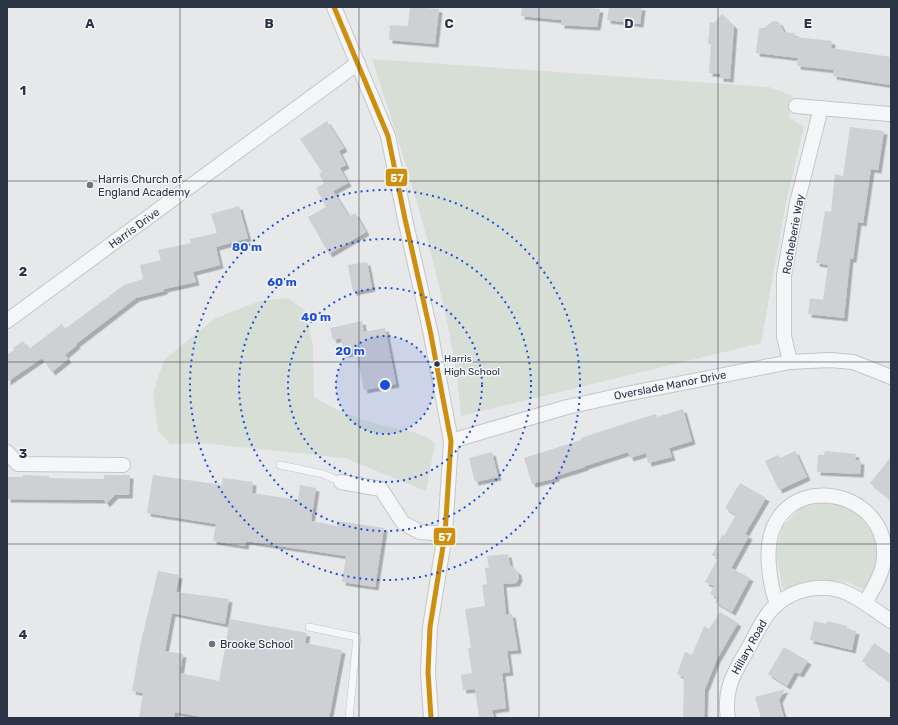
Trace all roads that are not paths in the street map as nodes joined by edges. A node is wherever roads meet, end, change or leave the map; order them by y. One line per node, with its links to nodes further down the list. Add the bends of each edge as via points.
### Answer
1 (334, 7): 2 (street)
2 (358, 63): 6 (street, Harris Drive); 9 (street, via 388,136)
3 (796, 106): 4 (street)
4 (821, 108): 5 (street); 7 (street, Rocheberie Way, via 797,203 784,275 784,336)
5 (889, 114)
6 (7, 321)
7 (790, 362): 8 (street, Overslade Manor Drive, via 853,362); 9 (street, Overslade Manor Drive, via 567,407)
8 (891, 377)
9 (451, 441): 14 (street)
10 (7, 452): 12 (street, via 18,464)
11 (280, 465): 13 (lane, via 323,474)
12 (123, 466)
13 (341, 482): 14 (street, via 381,489 403,523 420,532)
14 (445, 534): 20 (street, via 430,627 428,672)
15 (777, 604): 16 (street, Hillary Road, via 799,591 811,588 835,589); 16 (street, via 772,591 768,559 772,529 782,513 792,504 808,498 828,496 839,497 859,506 880,532 883,542 881,574); 21 (street, Hillary Road, via 767,616 730,682 726,708)
16 (865, 604): 17 (street, Hillary Road)
17 (891, 621)
18 (310, 627): 19 (lane, via 357,637)
19 (349, 718)
20 (431, 718)
21 (728, 718)

